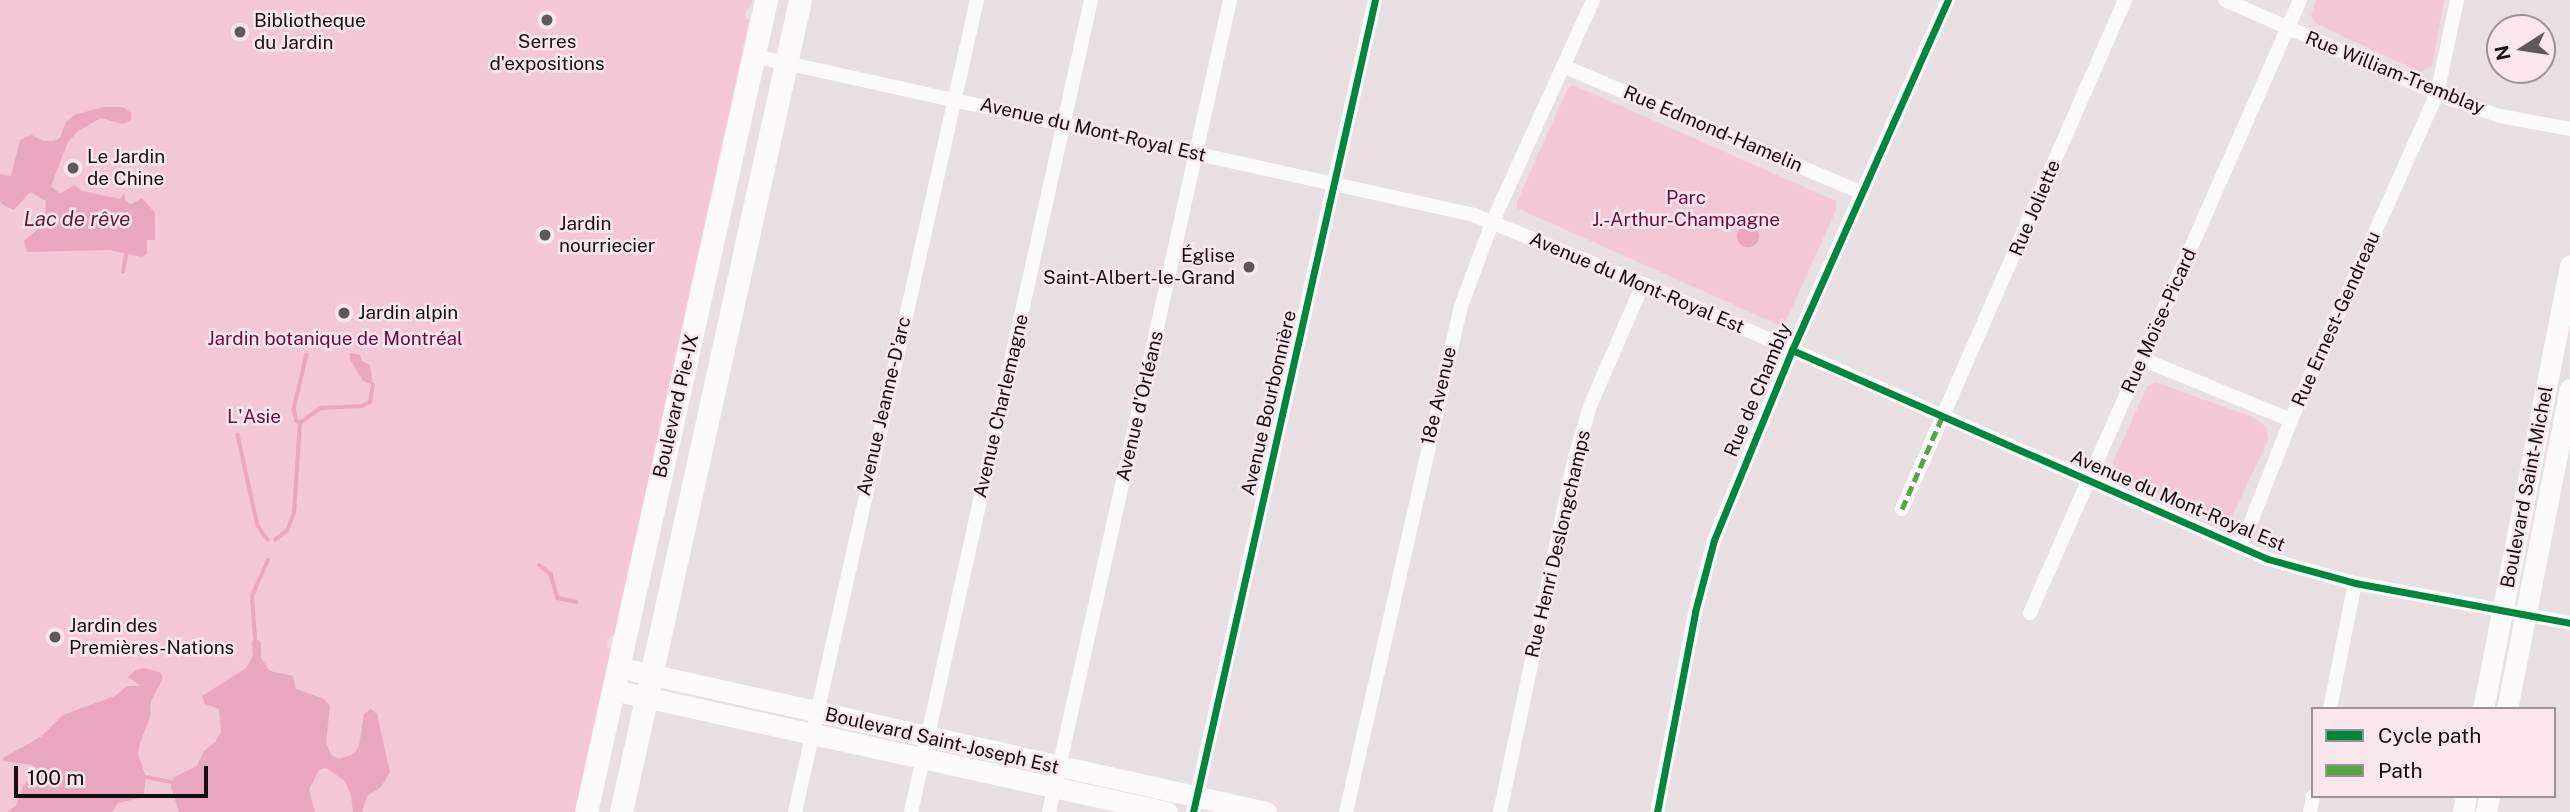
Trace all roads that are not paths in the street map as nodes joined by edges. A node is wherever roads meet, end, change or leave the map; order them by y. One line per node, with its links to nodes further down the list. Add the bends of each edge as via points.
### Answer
1 (766, 0): 14 (main road, Boulevard Pie-IX)
2 (800, 0): 15 (main road, Boulevard Pie-IX)
3 (976, 0): 18 (street, Avenue Jeanne-D'arc)
4 (1091, 0): 19 (street, Avenue Charlemagne)
5 (1230, 0): 21 (street, Avenue d'Orléans)
6 (1375, 0): 22 (street, Avenue Bourbonnière)
7 (1593, 0): 16 (street, 18e Avenue)
8 (1948, 0): 23 (street, Rue de Chambly)
9 (2125, 0): 30 (street, Rue Joliette)
10 (2225, 0): 13 (street, Rue William-Tremblay)
11 (2300, 0): 13 (street, Rue Moïse-Picard)
12 (2457, 0): 17 (street, Rue Ernest-Gendreau)
13 (2288, 29): 17 (street, Rue William-Tremblay); 28 (street, Rue Moïse-Picard)
14 (754, 56): 15 (street, Avenue du Mont-Royal Est); 40 (main road, Boulevard Pie-IX)
15 (786, 63): 18 (street, Avenue du Mont-Royal Est); 41 (main road, Boulevard Pie-IX)
16 (1563, 66): 23 (street, Rue Edmond-Hamelin); 24 (street, 18e Avenue)
17 (2437, 94): 20 (street, Rue William-Tremblay, via 2500,116); 31 (street, Rue Ernest-Gendreau)
18 (954, 98): 19 (street, Avenue du Mont-Royal Est); 47 (street, Avenue Jeanne-D'arc)
19 (1063, 124): 21 (street, Avenue du Mont-Royal Est); 49 (street, Avenue Charlemagne)
20 (2570, 129)
21 (1196, 153): 22 (street, Avenue du Mont-Royal Est); 50 (street, Avenue d'Orléans)
22 (1335, 184): 24 (street, Avenue du Mont-Royal Est); 51 (street, Avenue Bourbonnière)
23 (1862, 193): 27 (street, Rue de Chambly)
24 (1492, 223): 26 (street, Avenue du Mont-Royal Est); 59 (street, 18e Avenue, via 1461,306 1435,409)
25 (2570, 265): 36 (main road, Boulevard Saint-Michel)
26 (1643, 284): 27 (street, Avenue du Mont-Royal Est); 60 (street, Rue Henri Deslongchamps, via 1590,406 1573,465)
27 (1792, 350): 30 (street, Avenue du Mont-Royal Est); 61 (street, Rue de Chambly, via 1714,540 1695,612)
28 (2142, 359): 31 (street); 32 (street, Rue Moïse-Picard)
29 (2570, 389): 38 (main road, Boulevard Saint-Michel)
30 (1943, 415): 32 (street, Avenue du Mont-Royal Est); 33 (street, Rue Joliette)
31 (2291, 420): 34 (street, Rue Ernest-Gendreau)
32 (2090, 481): 34 (street, Avenue du Mont-Royal Est); 37 (street, Rue Moïse-Picard)
33 (1902, 509)
34 (2241, 547): 35 (street, Avenue du Mont-Royal Est, via 2298,569)
35 (2355, 583): 36 (street, Avenue du Mont-Royal Est); 44 (street)
36 (2503, 610): 38 (street, Avenue du Mont-Royal Est); 45 (main road, Boulevard Saint-Michel)
37 (2030, 613)
38 (2526, 615): 39 (street, Avenue du Mont-Royal Est); 46 (main road, Boulevard Saint-Michel)
39 (2570, 623)
40 (618, 667): 41 (main road, Boulevard Saint-Joseph Est); 42 (main road, Boulevard Pie-IX)
41 (651, 674): 43 (main road, Boulevard Pie-IX); 47 (main road, Boulevard Saint-Joseph Est)
42 (612, 691): 43 (main road, Boulevard Saint-Joseph Est); 52 (main road, Boulevard Pie-IX)
43 (646, 698): 48 (main road, Boulevard Saint-Joseph Est); 53 (main road, Boulevard Pie-IX)
44 (2330, 707)
45 (2483, 707)
46 (2507, 707)
47 (817, 712): 48 (street, Avenue Jeanne-D'arc); 49 (main road, Boulevard Saint-Joseph Est)
48 (812, 735): 49 (main road, Boulevard Saint-Joseph Est); 54 (street, Avenue Jeanne-D'arc)
49 (925, 748): 50 (main road, Boulevard Saint-Joseph Est); 55 (street, Avenue Charlemagne)
50 (1057, 778): 51 (main road, Boulevard Saint-Joseph Est); 56 (street, Avenue d'Orléans); 57 (main road, Boulevard Saint-Joseph Est)
51 (1194, 804): 58 (main road, Boulevard Saint-Joseph Est)
52 (586, 812)
53 (621, 812)
54 (795, 812)
55 (911, 812)
56 (1049, 812)
57 (1167, 812)
58 (1266, 812)
59 (1346, 812)
60 (1500, 812)
61 (1657, 812)

